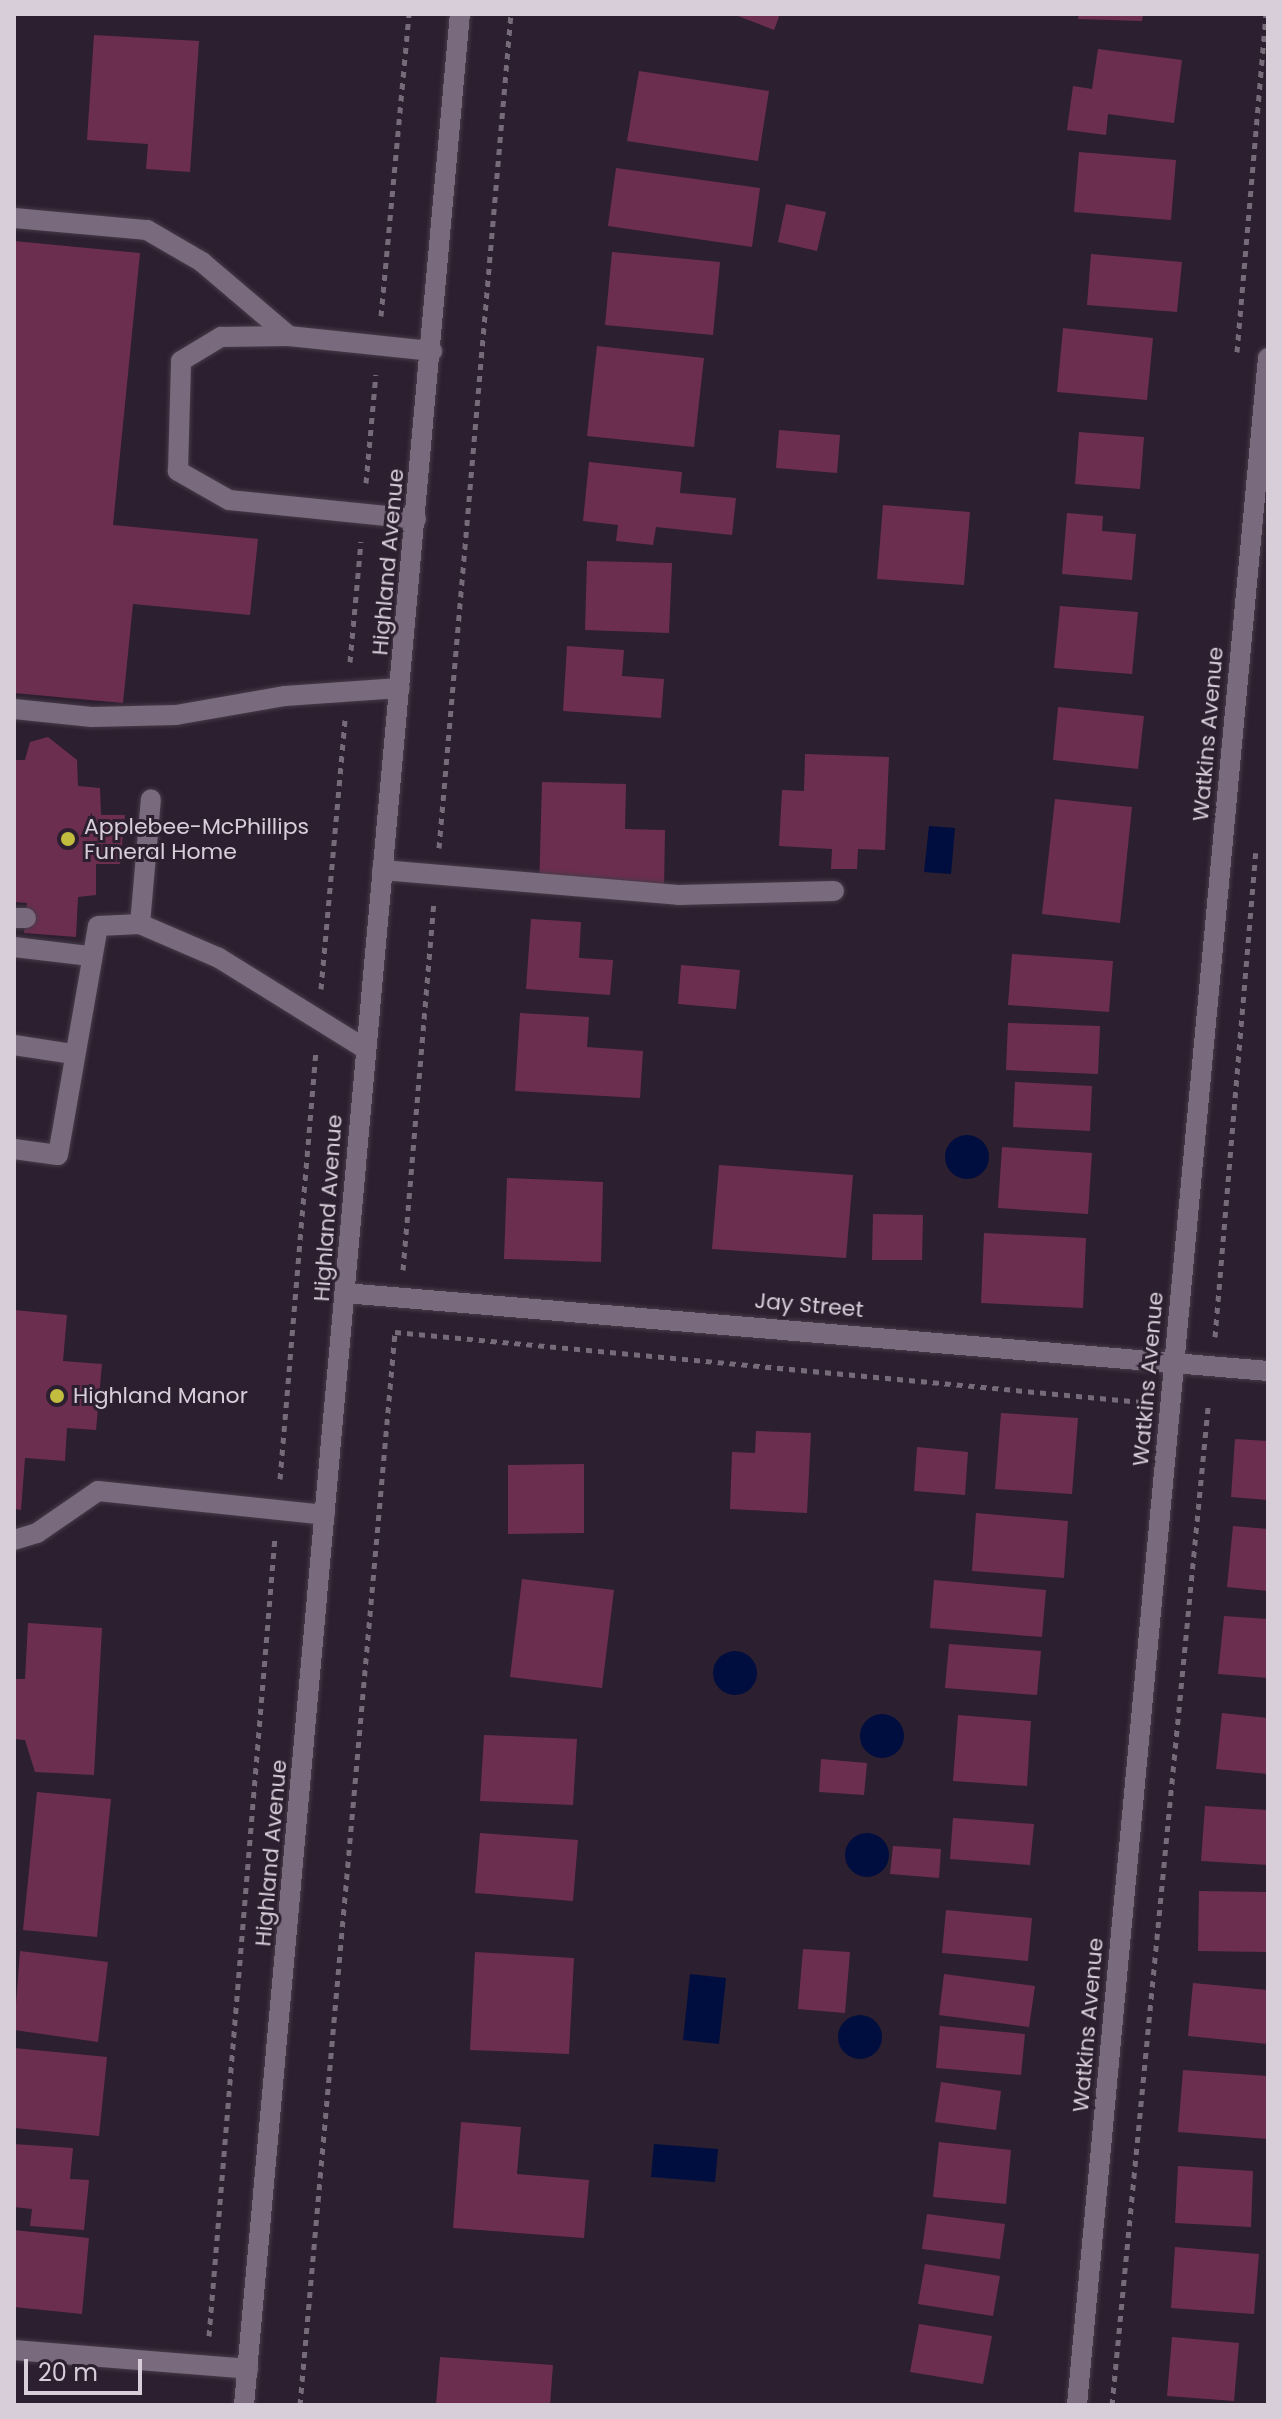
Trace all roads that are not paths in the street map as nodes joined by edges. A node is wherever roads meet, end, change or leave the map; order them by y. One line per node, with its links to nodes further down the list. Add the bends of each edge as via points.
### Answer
1 (460, 14): 4 (street, Highland Avenue)
2 (14, 218): 3 (street, via 147,230 202,262)
3 (289, 336): 4 (street); 6 (street, via 221,337 181,361 178,471 229,500)
4 (432, 351): 6 (street, Highland Avenue)
5 (1268, 358): 22 (street, Watkins Avenue)
6 (416, 519): 7 (street, Highland Avenue)
7 (400, 688): 8 (street, via 285,696 176,715 92,717); 10 (street, Highland Avenue)
8 (14, 709)
9 (151, 799): 13 (street)
10 (382, 870): 11 (street, via 678,895); 18 (street, Highland Avenue)
11 (834, 891)
12 (77, 923): 14 (street)
13 (140, 924): 14 (street); 18 (street, via 219,958)
14 (98, 926): 16 (street)
15 (14, 947): 16 (street)
16 (90, 956): 19 (street)
17 (14, 1045): 19 (street)
18 (364, 1048): 21 (street, Highland Avenue)
19 (73, 1054): 20 (street, via 58,1155)
20 (14, 1149)
21 (345, 1293): 22 (street, Jay Street); 24 (street, Highland Avenue)
22 (1173, 1360): 23 (street, Jay Street); 29 (street, Watkins Avenue)
23 (1268, 1371)
24 (325, 1515): 25 (street, via 278,1506 98,1491 37,1533); 27 (street, Highland Avenue)
25 (14, 1540)
26 (14, 2350): 27 (street)
27 (248, 2369): 28 (street, Highland Avenue)
28 (244, 2405)
29 (1077, 2405)

